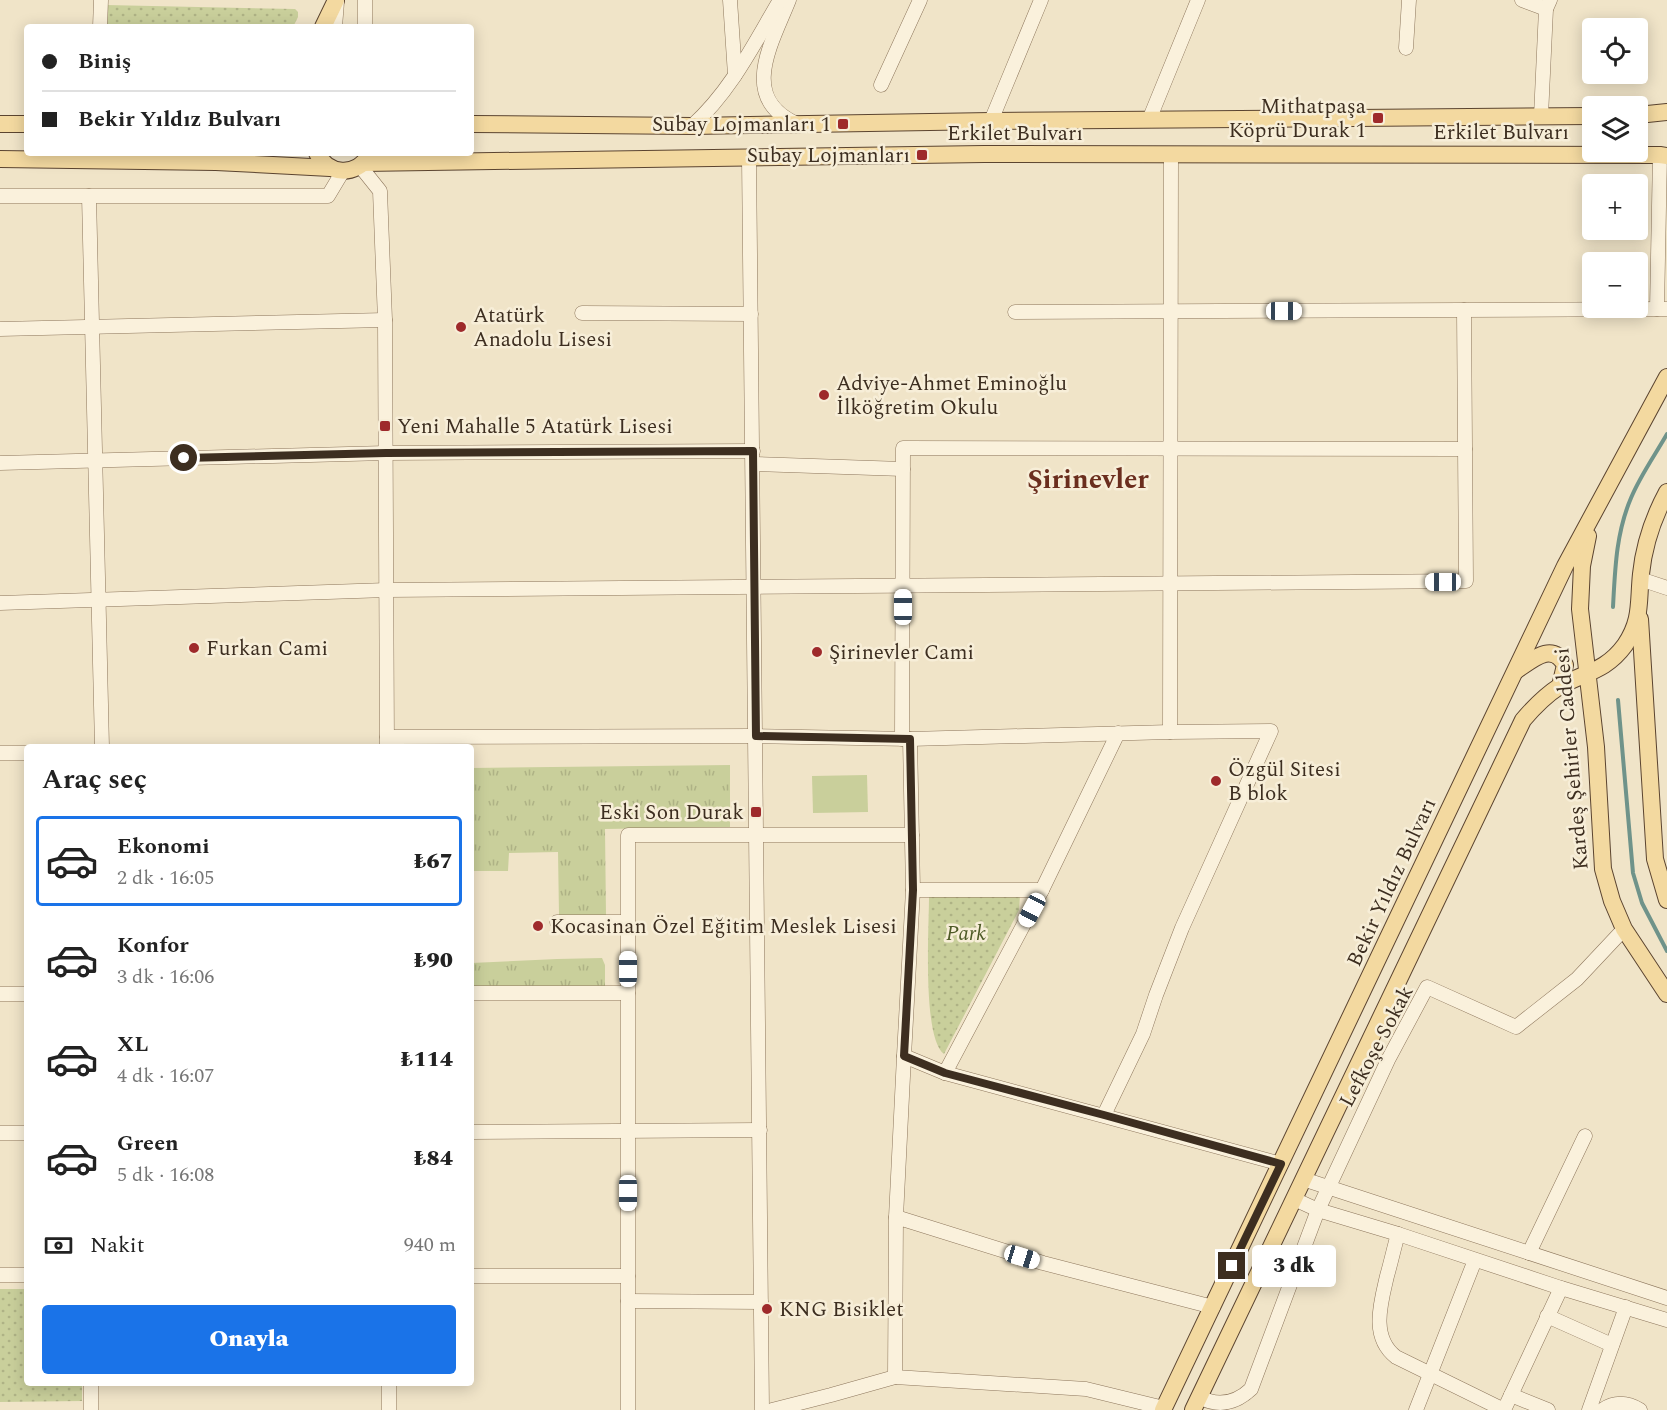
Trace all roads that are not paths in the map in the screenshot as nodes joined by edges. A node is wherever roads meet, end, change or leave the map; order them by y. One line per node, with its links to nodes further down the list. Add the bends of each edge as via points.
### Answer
1 (101, 0): 13 (street)
2 (337, 0): 14 (main road); 15 (street)
3 (365, 0): 16 (street)
4 (730, 0): 18 (street)
5 (780, 0): 18 (street)
6 (789, 0): 29 (street, via 765,62 763,84 774,108)
7 (921, 0): 19 (street)
8 (1041, 0): 25 (street)
9 (1198, 0): 24 (street)
10 (1409, 0): 17 (street)
11 (1522, 0): 12 (street)
12 (1548, 4): 22 (street)
13 (100, 24)
14 (325, 24)
15 (335, 24)
16 (365, 24)
17 (1406, 48)
18 (735, 75): 30 (street, via 719,99)
19 (881, 85)
20 (1667, 112): 21 (main road)
21 (1648, 114)
22 (1540, 116): 23 (main road, Erkilet Bulvarı); 24 (main road, Erkilet Bulvarı)
23 (1582, 116)
24 (1149, 120): 25 (main road, Erkilet Bulvarı)
25 (991, 121): 29 (main road, Erkilet Bulvarı)
26 (0, 124): 27 (main road)
27 (24, 124)
28 (474, 124): 30 (main road, Erkilet Bulvarı)
29 (797, 124): 30 (main road, Erkilet Bulvarı)
30 (692, 126)
31 (1171, 155): 32 (main road, Erkilet Bulvarı); 34 (main road, Erkilet Bulvarı); 42 (street)
32 (1663, 155): 40 (street)
33 (319, 156): 37 (main road)
34 (750, 158): 36 (main road, Erkilet Bulvarı); 45 (street)
35 (0, 159): 37 (main road, via 205,162)
36 (364, 161): 37 (main road, Erkilet Bulvarı, via 352,170); 46 (street, via 380,191)
37 (336, 170): 39 (street, via 328,196)
38 (0, 196): 39 (street)
39 (89, 196): 47 (street)
40 (1662, 309): 41 (street)
41 (1464, 310): 42 (street); 51 (street)
42 (1171, 311): 43 (street); 50 (street)
43 (1015, 312)
44 (582, 313): 45 (street)
45 (751, 314): 53 (street)
46 (385, 320): 47 (street); 52 (street)
47 (92, 327): 48 (street); 54 (street)
48 (0, 329)
49 (1667, 377): 58 (main road, Bekir Yıldız Bulvarı)
50 (1170, 448): 51 (street); 56 (street, via 903,448); 60 (street)
51 (1465, 449): 60 (street, via 1466,581)
52 (386, 453): 53 (street); 54 (street); 64 (street)
53 (753, 458): 56 (street); 62 (street)
54 (95, 461): 55 (street); 65 (street)
55 (0, 463)
56 (903, 469): 61 (street)
57 (1667, 492): 59 (main road, via 1647,540)
58 (1598, 507): 68 (main road, Bekir Yıldız Bulvarı, via 1565,566); 69 (main road, Kardeş Şehirler Caddesi, via 1586,546 1580,588)
59 (1640, 579): 63 (street); 67 (main road)
60 (1170, 583): 61 (street); 71 (street)
61 (903, 585): 62 (street); 74 (street)
62 (754, 586): 64 (street); 73 (street)
63 (1667, 588)
64 (387, 590): 65 (street); 75 (street)
65 (98, 599): 66 (street); 76 (street)
66 (0, 603)
67 (1639, 612): 69 (main road, via 1632,634 1619,652); 83 (main road, via 1655,859)
68 (1516, 671): 70 (main road, via 1538,656 1554,654 1565,664); 101 (main road, Bekir Yıldız Bulvarı)
69 (1588, 674): 70 (main road); 86 (main road, Kardeş Şehirler Caddesi, via 1603,869)
70 (1560, 686): 102 (main road, via 1523,720)
71 (1170, 732): 72 (street); 94 (street, via 1271,731 1182,928 1143,1034)
72 (1118, 733): 74 (street); 82 (street)
73 (756, 736): 74 (street); 75 (street); 79 (street)
74 (906, 739): 80 (street)
75 (387, 742)
76 (102, 744)
77 (0, 753): 78 (street)
78 (24, 753)
79 (757, 834): 80 (street); 85 (street, via 628,835); 95 (street)
80 (912, 835): 81 (street)
81 (913, 890): 82 (street); 92 (street)
82 (1042, 890): 93 (street)
83 (1667, 900)
84 (557, 922): 85 (street)
85 (628, 922): 88 (street)
86 (1624, 929): 91 (main road, Kardeş Şehirler Caddesi); 103 (street, Lefkoşe Sokak, via 1576,979 1516,1027 1427,987 1388,1060)
87 (474, 993): 88 (street)
88 (628, 993): 96 (street)
89 (0, 994): 90 (street)
90 (24, 994)
91 (1667, 994)
92 (904, 1056): 93 (street); 106 (street)
93 (945, 1073): 94 (street)
94 (1104, 1115): 101 (street)
95 (760, 1130): 96 (street); 117 (street)
96 (628, 1131): 97 (street); 113 (street)
97 (474, 1132)
98 (0, 1133): 99 (street)
99 (24, 1133)
100 (1585, 1136): 108 (street)
101 (1281, 1164): 118 (main road, Bekir Yıldız Bulvarı)
102 (1303, 1179): 103 (street); 104 (main road)
103 (1329, 1188): 105 (street, Lefkoşe Sokak); 108 (street)
104 (1294, 1199): 105 (street); 128 (main road)
105 (1318, 1210): 107 (street); 129 (street, Lefkoşe Sokak, via 1251,1389)
106 (896, 1217): 118 (street, via 1044,1263); 124 (street)
107 (1398, 1234): 109 (street); 123 (street, via 1379,1309 1382,1335 1391,1353)
108 (1530, 1253): 115 (street)
109 (1475, 1260): 114 (street); 123 (street)
110 (0, 1275): 111 (street)
111 (24, 1275)
112 (474, 1276): 113 (street)
113 (628, 1276): 116 (street)
114 (1561, 1288): 119 (street); 120 (street)
115 (1667, 1299)
116 (628, 1301): 117 (street); 133 (street)
117 (761, 1302): 134 (street)
118 (1213, 1307): 130 (main road, Bekir Yıldız Bulvarı)
119 (1626, 1308): 121 (street); 122 (street)
120 (1547, 1316): 122 (street); 127 (street)
121 (1667, 1320)
122 (1612, 1345): 139 (street)
123 (1430, 1374): 136 (street); 137 (street)
124 (896, 1377): 130 (street, via 1086,1389); 135 (street)
125 (91, 1386): 131 (street)
126 (389, 1386): 132 (street)
127 (1511, 1395): 137 (street); 138 (street)
128 (1196, 1404): 129 (street)
129 (1235, 1406)
130 (1164, 1409)
131 (91, 1410)
132 (389, 1410)
133 (628, 1410)
134 (762, 1410)
135 (772, 1410)
136 (1416, 1410)
137 (1504, 1410)
138 (1548, 1410)
139 (1589, 1410)
140 (1602, 1410): 141 (street, via 1618,1403)
141 (1640, 1410)

